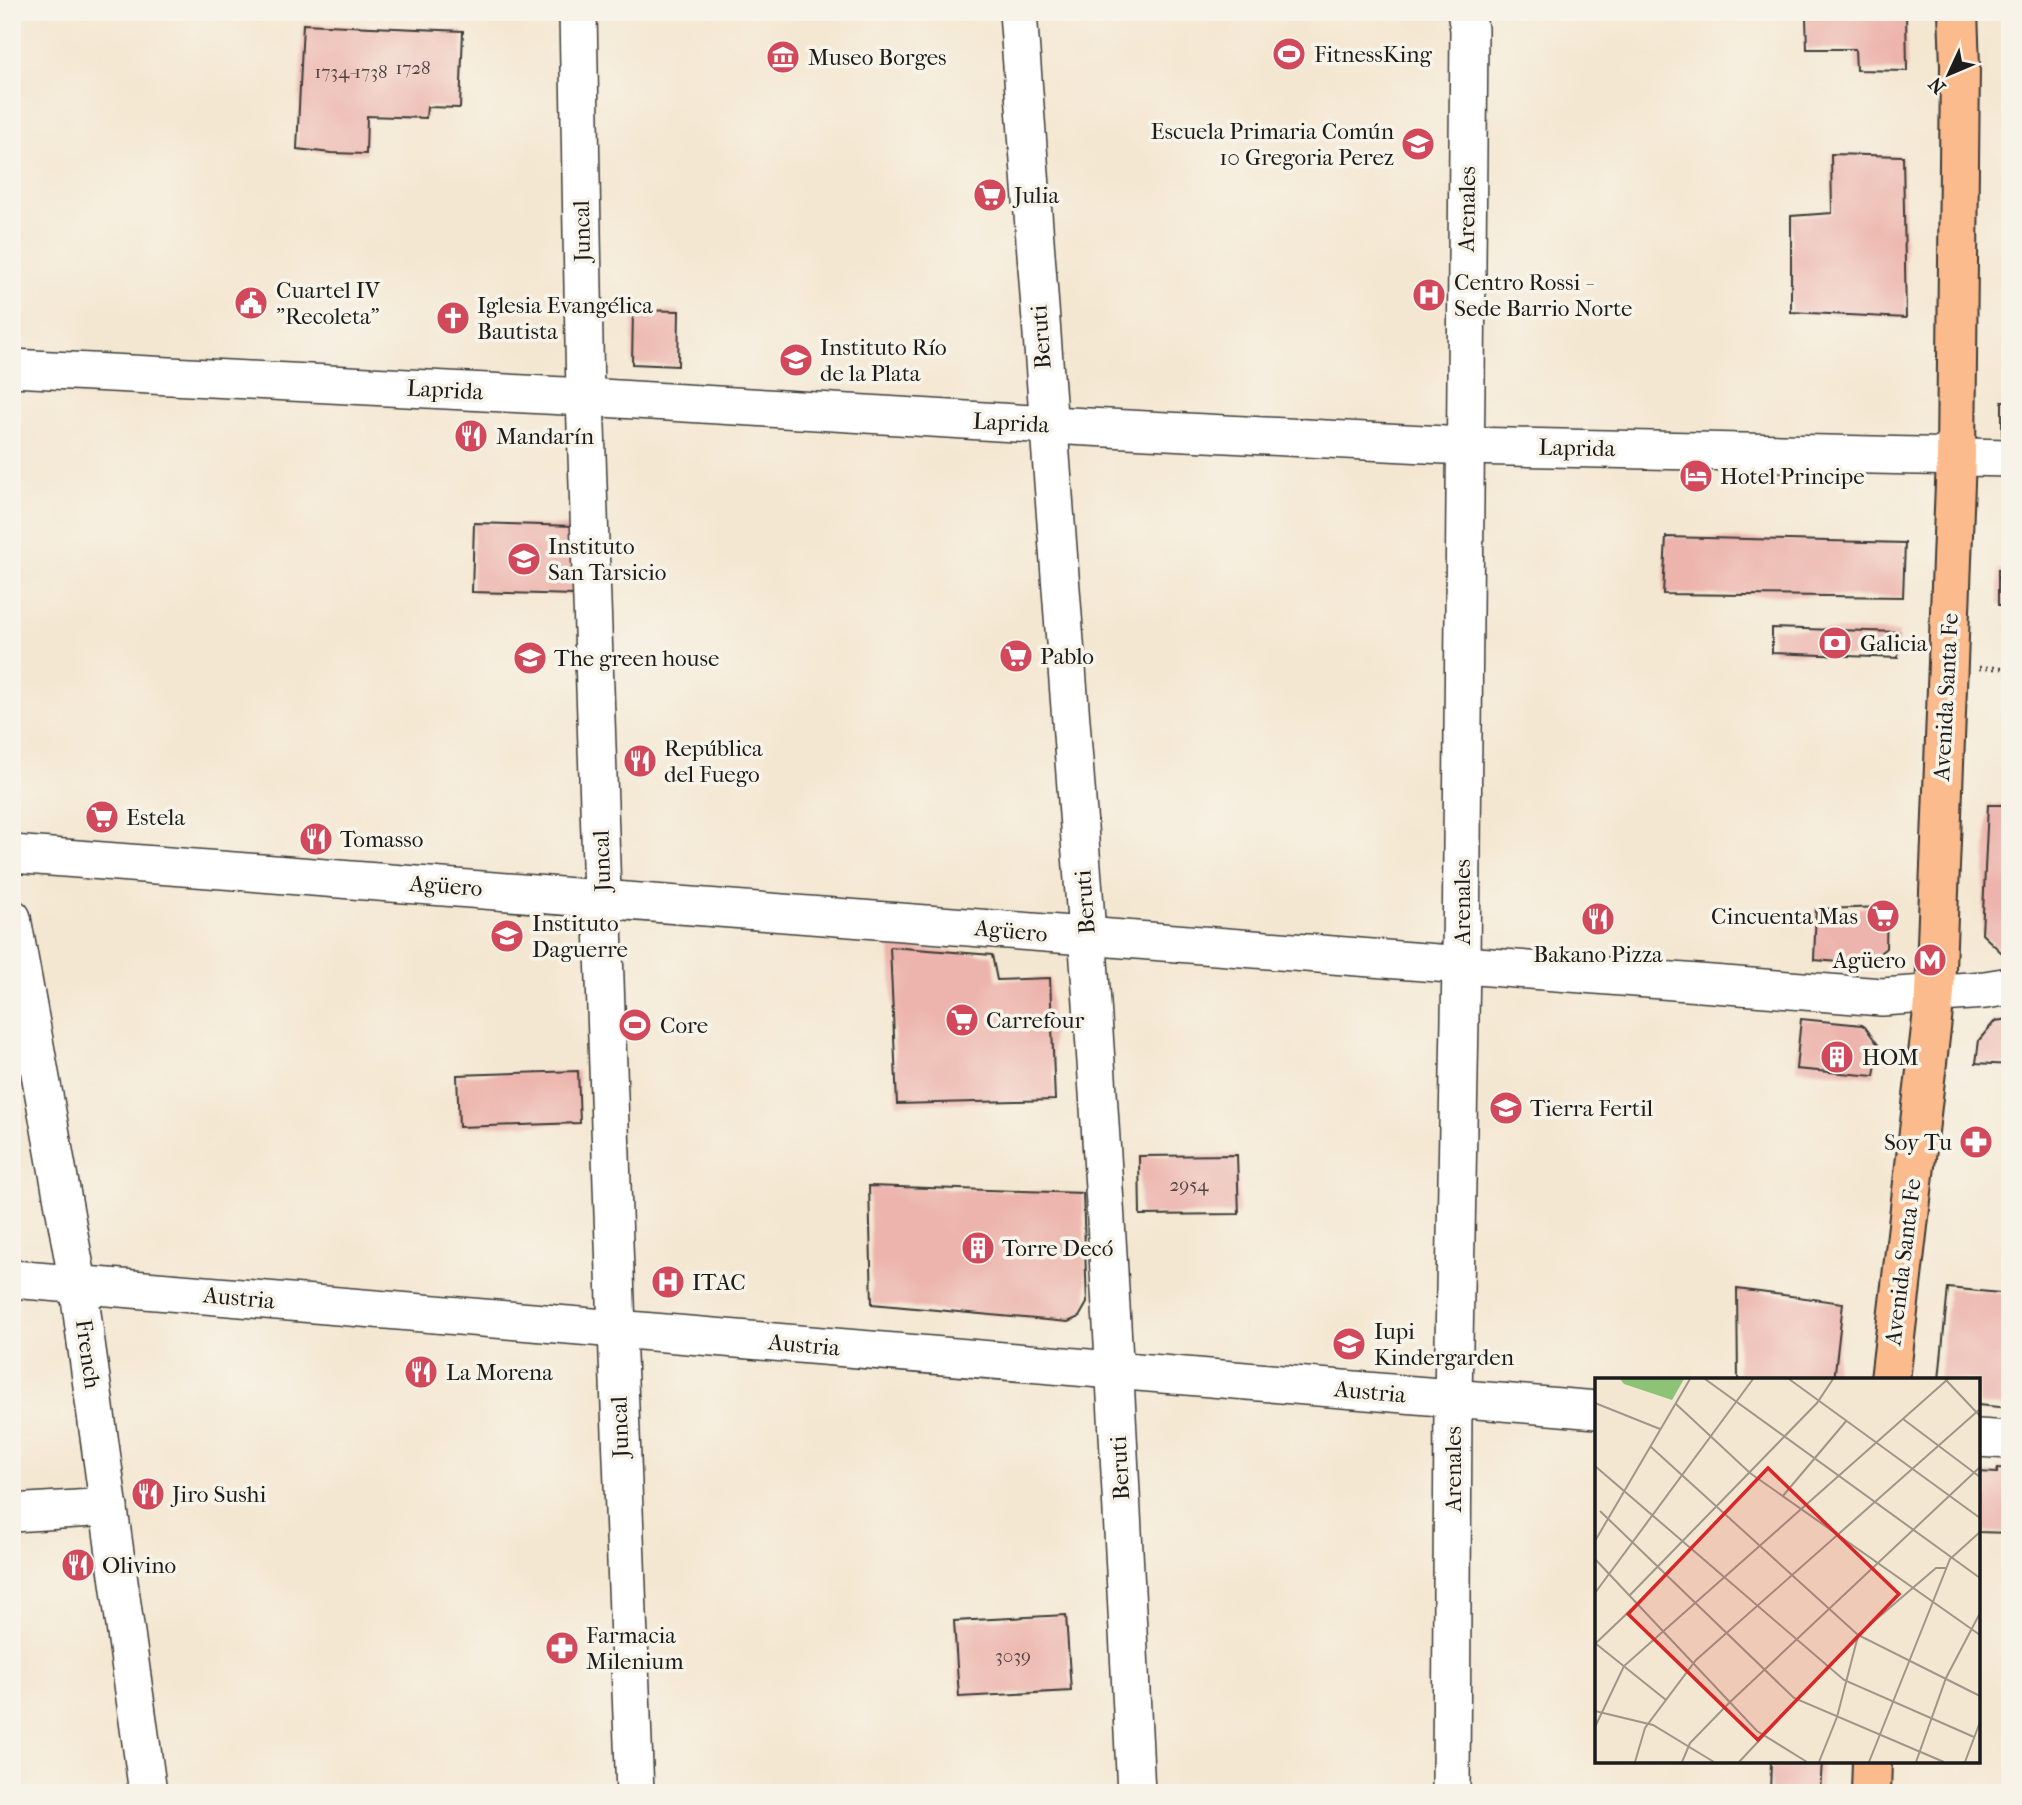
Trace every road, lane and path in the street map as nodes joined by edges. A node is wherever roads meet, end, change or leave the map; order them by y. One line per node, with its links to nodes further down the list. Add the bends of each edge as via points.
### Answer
1 (578, 12): 6 (street, Juncal)
2 (1018, 12): 7 (street, Beruti)
3 (1466, 12): 8 (street, Arenales)
4 (1958, 12): 9 (main road, Avenida Santa Fe)
5 (12, 368): 6 (street, Laprida)
6 (585, 397): 7 (street, Laprida); 12 (street, Juncal)
7 (1049, 425): 8 (street, Laprida); 14 (street, Beruti)
8 (1465, 446): 9 (street, Laprida); 15 (street, Arenales)
9 (1956, 458): 10 (street, Laprida); 17 (main road, Avenida Santa Fe)
10 (2010, 458)
11 (12, 854): 12 (street, Agüero)
12 (603, 898): 14 (street, Agüero); 20 (street, Juncal)
13 (12, 918): 19 (street, French)
14 (1088, 937): 15 (street, Agüero); 21 (street, Beruti)
15 (1461, 964): 17 (street, Agüero, via 1882,997); 23 (street, Arenales)
16 (2010, 986): 17 (street, Agüero)
17 (1935, 994): 22 (main road, Avenida Santa Fe)
18 (12, 1279): 19 (street, Austria)
19 (78, 1284): 20 (street, Austria); 27 (street, French)
20 (617, 1330): 21 (street, Austria); 31 (street, Juncal)
21 (1115, 1370): 23 (street, Austria); 32 (street, Beruti)
22 (1890, 1378)
23 (1453, 1399): 24 (street, Austria); 33 (street, Arenales)
24 (1595, 1410)
25 (1980, 1438): 26 (street)
26 (2010, 1440)
27 (109, 1507): 28 (street); 30 (street, French)
28 (12, 1513)
29 (1872, 1763): 34 (main road)
30 (148, 1793)
31 (635, 1793)
32 (1136, 1793)
33 (1451, 1793)
34 (1871, 1793)

